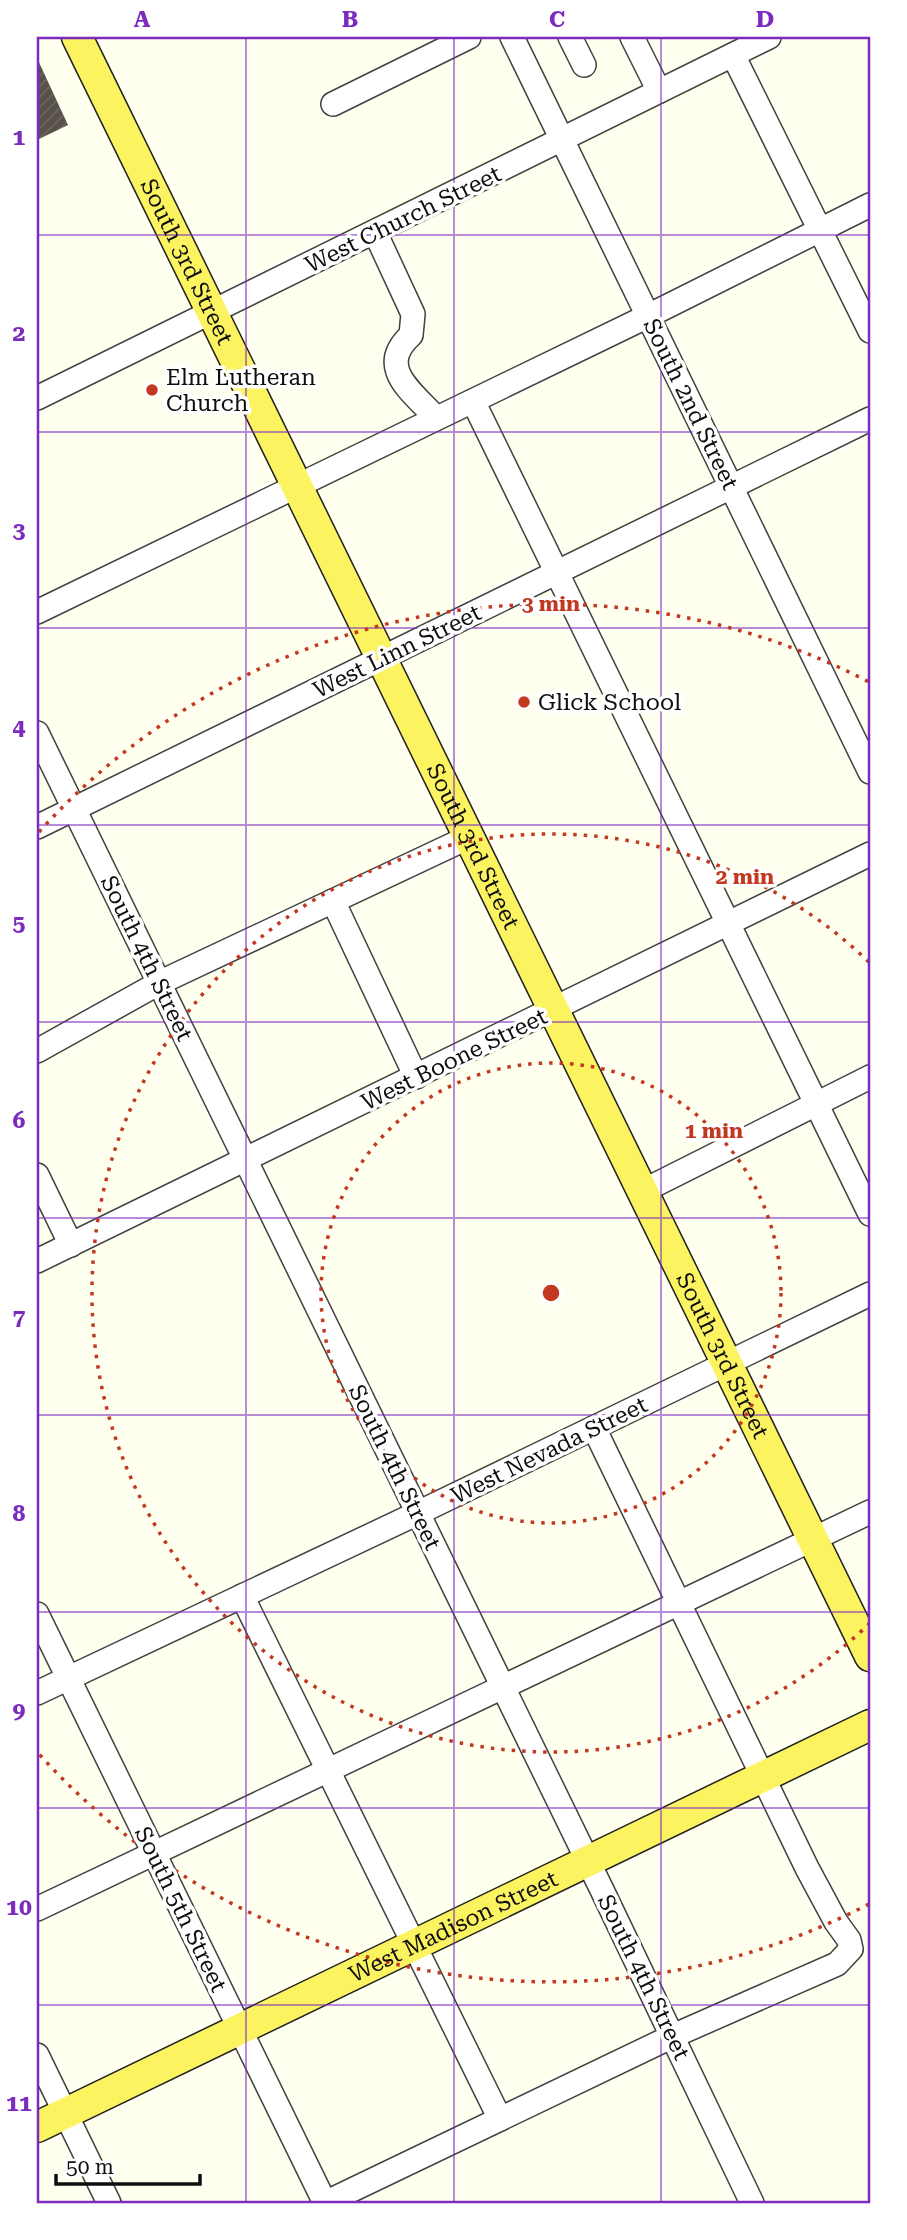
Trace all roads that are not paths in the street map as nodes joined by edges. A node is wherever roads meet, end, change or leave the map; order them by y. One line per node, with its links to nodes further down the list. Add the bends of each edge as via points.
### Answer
1 (77, 37): 15 (main road, South 3rd Street)
2 (469, 37): 10 (street)
3 (512, 37): 11 (street, South 2nd Street)
4 (570, 37): 8 (street)
5 (632, 37): 9 (street)
6 (769, 37): 7 (street, West Church Street)
7 (733, 55): 9 (street, West Church Street); 13 (street)
8 (584, 65)
9 (659, 91): 11 (street, West Church Street)
10 (333, 104)
11 (562, 140): 14 (street, West Church Street); 16 (street, South 2nd Street)
12 (870, 205): 13 (street)
13 (820, 230): 16 (street); 17 (street)
14 (375, 232): 15 (street, West Church Street); 20 (street, via 413,313 411,335 396,355 396,372)
15 (212, 313): 18 (street, West Church Street); 22 (main road, South 3rd Street)
16 (648, 316): 19 (street); 23 (street, South 2nd Street)
17 (870, 331)
18 (37, 398)
19 (473, 401): 20 (street); 24 (street)
20 (436, 418): 22 (street)
21 (870, 419): 23 (street, West Linn Street)
22 (297, 485): 25 (street); 26 (main road, South 3rd Street)
23 (732, 487): 24 (street, West Linn Street); 28 (street, South 2nd Street)
24 (557, 572): 26 (street, West Linn Street); 34 (street)
25 (37, 612)
26 (382, 658): 29 (street, West Linn Street); 31 (main road, South 3rd Street)
27 (37, 733): 29 (street, South 4th Street)
28 (870, 772)
29 (74, 809): 30 (street, West Linn Street); 35 (street, South 4th Street)
30 (37, 827)
31 (469, 837): 33 (street); 36 (main road, South 3rd Street)
32 (870, 855): 34 (street, West Boone Street)
33 (333, 901): 35 (street); 38 (street)
34 (729, 924): 36 (street, West Boone Street); 40 (street)
35 (159, 983): 37 (street); 41 (street, South 4th Street)
36 (554, 1010): 38 (street, West Boone Street); 43 (main road, South 3rd Street)
37 (37, 1051)
38 (416, 1077): 41 (street, West Boone Street)
39 (870, 1077): 40 (street)
40 (816, 1104): 43 (street); 44 (street)
41 (245, 1159): 45 (street, West Boone Street); 51 (street, South 4th Street)
42 (37, 1175): 45 (street)
43 (643, 1191): 48 (main road, South 3rd Street)
44 (870, 1214)
45 (71, 1245): 46 (street, West Boone Street)
46 (37, 1261)
47 (870, 1294): 48 (street, West Nevada Street)
48 (727, 1364): 49 (street, West Nevada Street); 52 (main road, South 3rd Street)
49 (594, 1428): 51 (street, West Nevada Street); 54 (street)
50 (870, 1512): 52 (street)
51 (418, 1513): 53 (street, West Nevada Street); 58 (street, South 4th Street)
52 (813, 1540): 54 (street); 56 (main road, South 3rd Street)
53 (242, 1596): 57 (street, West Nevada Street); 61 (street)
54 (678, 1604): 58 (street); 62 (street)
55 (37, 1614): 57 (street, South 5th Street)
56 (870, 1656)
57 (68, 1678): 59 (street, West Nevada Street); 63 (street, South 5th Street)
58 (503, 1687): 61 (street); 64 (street, South 4th Street)
59 (37, 1693)
60 (870, 1726): 62 (main road, West Madison Street)
61 (327, 1770): 63 (street); 66 (street)
62 (763, 1778): 64 (main road, West Madison Street); 68 (street, via 850,1949 837,1964)
63 (153, 1853): 65 (street); 67 (street, South 5th Street)
64 (589, 1863): 66 (main road, West Madison Street); 68 (street, South 4th Street)
65 (37, 1909)
66 (413, 1946): 67 (main road, West Madison Street); 71 (street)
67 (239, 2028): 70 (main road, West Madison Street); 74 (street, South 5th Street)
68 (673, 2036): 71 (street); 75 (street, South 4th Street)
69 (37, 2055): 70 (street)
70 (66, 2113): 72 (main road, West Madison Street); 73 (street)
71 (500, 2119): 74 (street)
72 (37, 2127)
73 (109, 2203)
74 (325, 2203)
75 (752, 2203)

